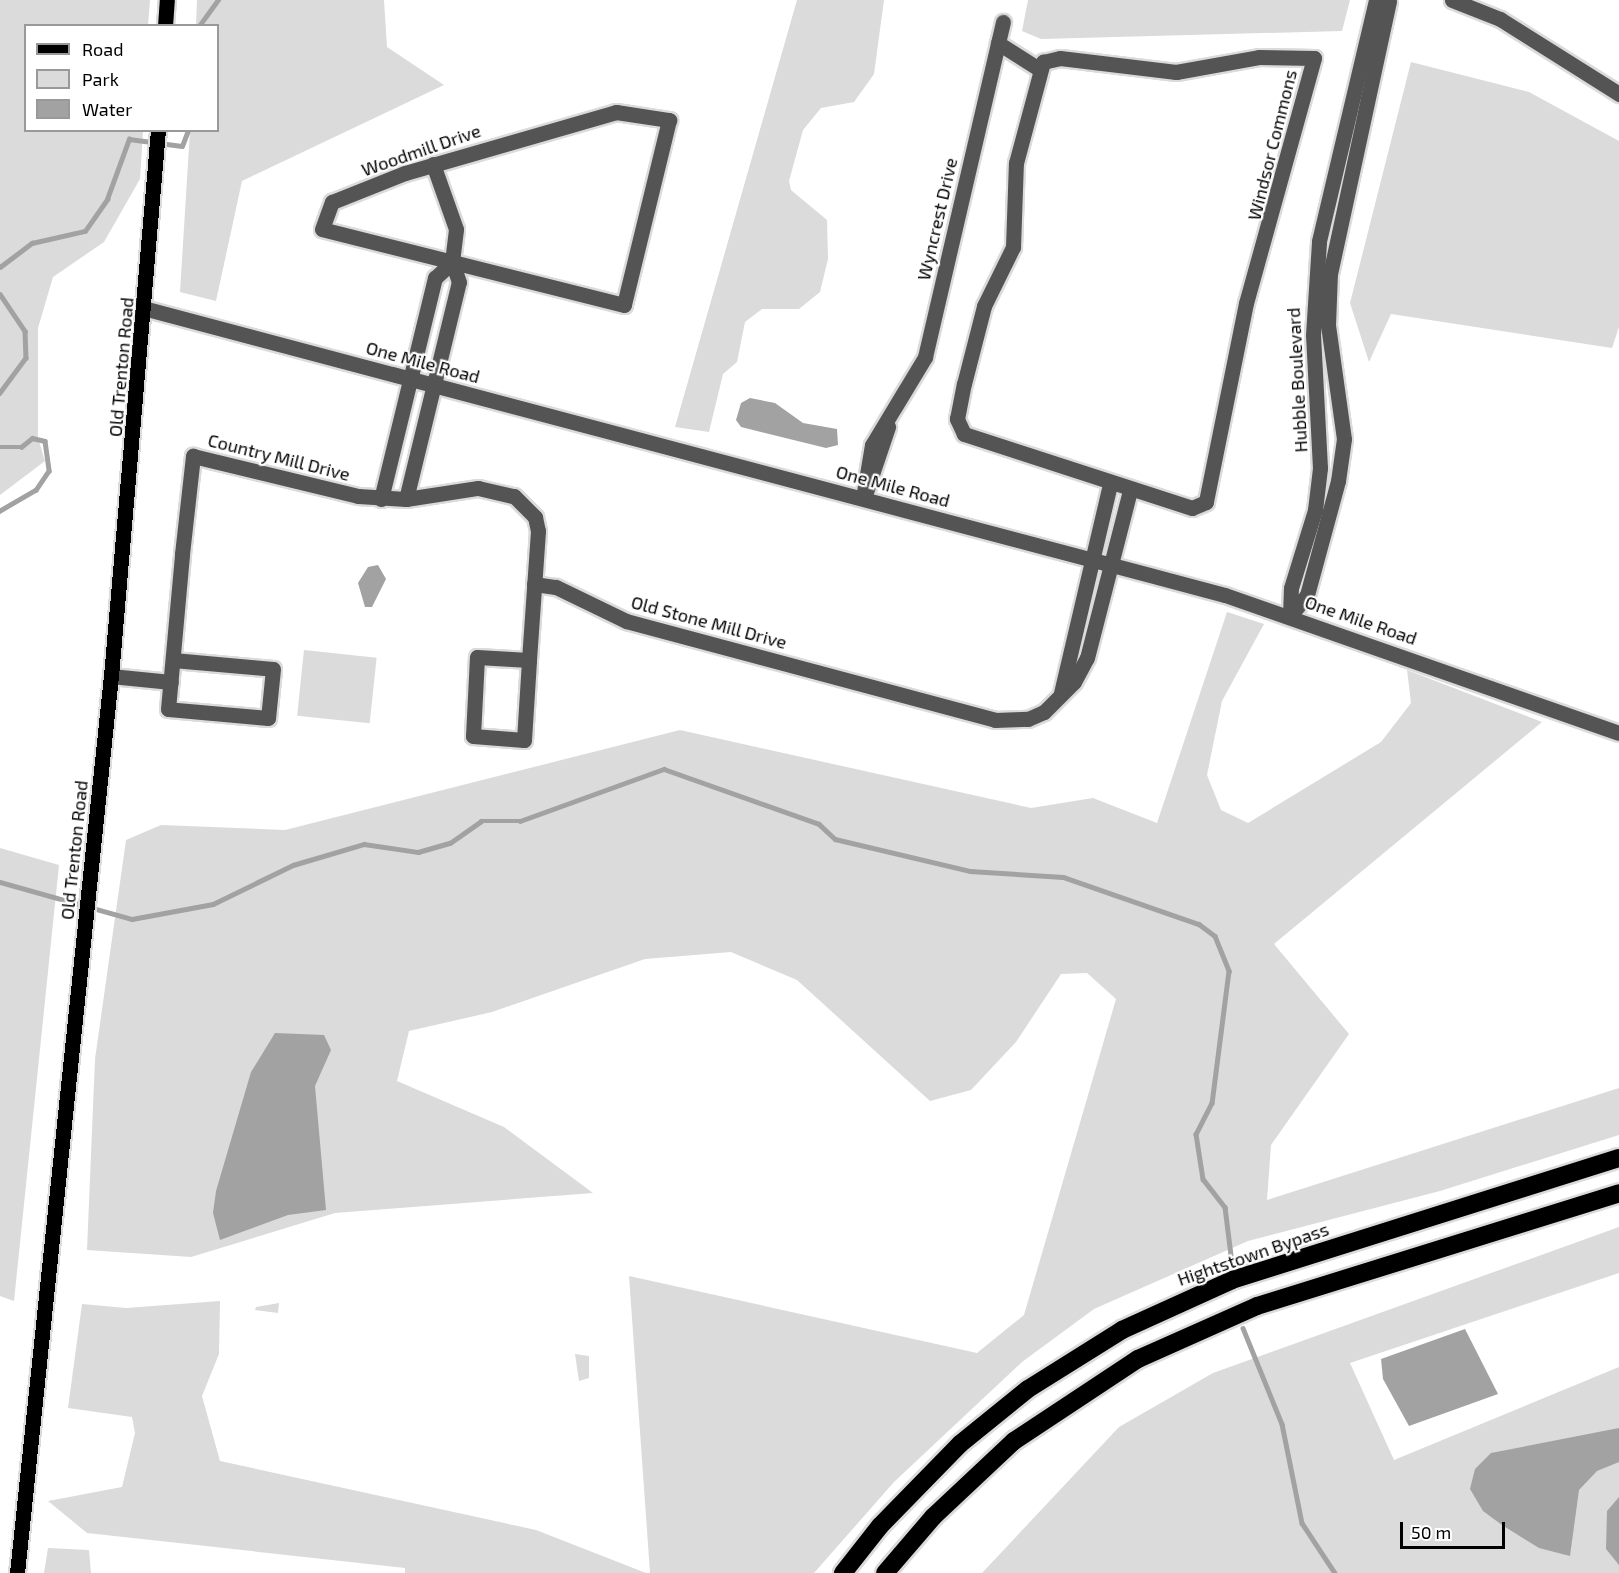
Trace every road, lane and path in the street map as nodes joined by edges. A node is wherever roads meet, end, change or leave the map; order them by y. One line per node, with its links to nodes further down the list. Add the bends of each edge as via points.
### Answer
1 (167, 0): 6 (main road)
2 (1376, 0): 24 (street, Hubble Boulevard, via 1319,241 1312,335 1320,468 1315,510 1291,588)
3 (1389, 0): 24 (street, Hubble Boulevard, via 1330,274 1333,368 1344,439 1338,482 1307,594)
4 (1452, 0): 9 (street, via 1500,19)
5 (1002, 22): 7 (street, Wyncrest Drive)
6 (165, 24)
7 (998, 43): 8 (street); 18 (street, Wyncrest Drive, via 925,357 890,418 877,472)
8 (1039, 69): 16 (street, Windsor Commons, via 1016,163 1013,247 984,306 957,419 974,440); 17 (street, Windsor Commons, via 1043,62 1060,58 1176,72 1224,60 1314,58 1246,303 1210,494 1201,507 1192,508)
9 (1619, 94)
10 (158, 132): 13 (main road, Old Trenton Road)
11 (433, 164): 12 (street, via 456,229); 12 (street, Woodmill Drive, via 332,202 322,229); 12 (street, Woodmill Drive, via 616,112 669,120 624,305)
12 (452, 262): 14 (street, via 435,278); 15 (street, via 459,282)
13 (147, 309): 14 (street, One Mile Road); 27 (main road, Old Trenton Road)
14 (411, 380): 15 (street, One Mile Road); 19 (street)
15 (435, 386): 18 (street, One Mile Road); 20 (street)
16 (1110, 484): 17 (street, Windsor Commons); 21 (street)
17 (1130, 490): 22 (street)
18 (863, 498): 21 (street, One Mile Road)
19 (381, 499): 20 (street); 25 (street, Country Mill Drive, via 193,456)
20 (406, 499): 23 (street, via 478,488 514,496 536,524)
21 (1091, 558): 22 (street, One Mile Road); 29 (street)
22 (1111, 564): 24 (street, One Mile Road); 29 (street, Old Stone Mill Drive, via 1087,658)
23 (534, 584): 26 (street); 29 (street, Old Stone Mill Drive, via 556,587 626,621 995,720 1028,719)
24 (1290, 616): 30 (street, One Mile Road)
25 (173, 660): 28 (street, Country Mill Drive); 28 (street, Country Mill Drive, via 273,669 268,718 168,709)
26 (529, 660): 26 (street, via 477,657 473,736 524,740)
27 (111, 676): 28 (street); 33 (main road, Old Trenton Road)
28 (171, 682)
29 (1061, 693)
30 (1619, 732)
31 (1619, 1158): 34 (highway, Hightstown Bypass, via 1232,1280 1122,1330 1028,1389 960,1444 880,1526)
32 (1619, 1193): 35 (highway, via 1257,1306 1138,1359 1014,1441 933,1517)
33 (17, 1573)
34 (843, 1573)
35 (885, 1573)

